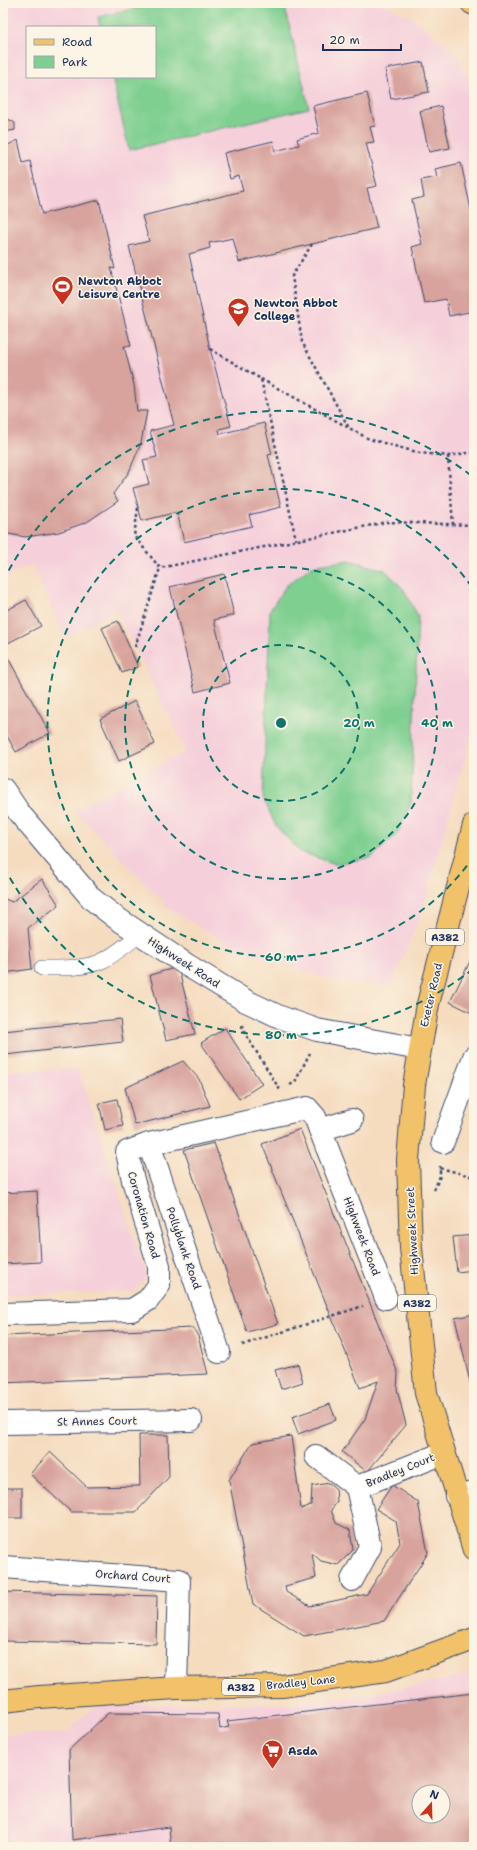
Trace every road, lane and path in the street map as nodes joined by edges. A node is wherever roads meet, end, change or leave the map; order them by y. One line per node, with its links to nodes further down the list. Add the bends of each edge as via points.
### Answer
1 (312, 244): 4 (path, via 292,276 302,342)
2 (210, 349): 3 (path)
3 (261, 379): 4 (path); 10 (path)
4 (349, 428): 6 (path, via 376,441 420,453)
5 (474, 452): 6 (path)
6 (448, 456): 8 (path)
7 (138, 508): 11 (path, via 134,536)
8 (453, 525): 9 (path); 10 (path, via 387,522)
9 (474, 525)
10 (296, 540): 11 (path)
11 (160, 568): 12 (path)
12 (135, 647)
13 (3, 789): 15 (street, Highweek Road, via 20,814 92,899)
14 (474, 826): 18 (main road, Exeter Road / A382)
15 (141, 934): 16 (lane, via 101,962 72,968); 17 (street, Highweek Road)
16 (42, 968)
17 (246, 1001): 18 (street, Highweek Road, via 316,1030); 19 (path, via 242,1018 243,1030 281,1092 295,1082)
18 (418, 1049): 26 (main road, Highweek Street / A382)
19 (309, 1055)
20 (474, 1057): 24 (street)
21 (295, 1109): 23 (street, Highweek Road, via 307,1108 315,1117); 25 (street, Coronation Road)
22 (352, 1120): 23 (street)
23 (320, 1130): 28 (street, Highweek Road)
24 (443, 1142)
25 (149, 1144): 29 (street, Coronation Road, via 127,1152 132,1180 159,1266 159,1285 148,1300 132,1310); 30 (street, Pollyblank Road)
26 (408, 1160): 27 (path); 33 (main road, Highweek Street / A382, via 411,1248 426,1393)
27 (474, 1177)
28 (386, 1298): 30 (path)
29 (3, 1314)
30 (219, 1352)
31 (191, 1420): 32 (street, St Annes Court)
32 (3, 1423)
33 (444, 1453): 35 (street, Bradley Court); 36 (main road, Highweek Street / A382)
34 (316, 1456): 35 (street, Bradley Court)
35 (357, 1487): 39 (street, Bradley Court, via 370,1547)
36 (465, 1494): 37 (main road, Highweek Street / A382)
37 (474, 1550)
38 (3, 1567): 41 (street, Orchard Court, via 179,1580)
39 (352, 1580)
40 (474, 1639): 41 (main road, Bradley Lane / A382, via 386,1671 282,1686)
41 (176, 1688): 42 (main road, Bradley Lane / A382)
42 (3, 1701)

